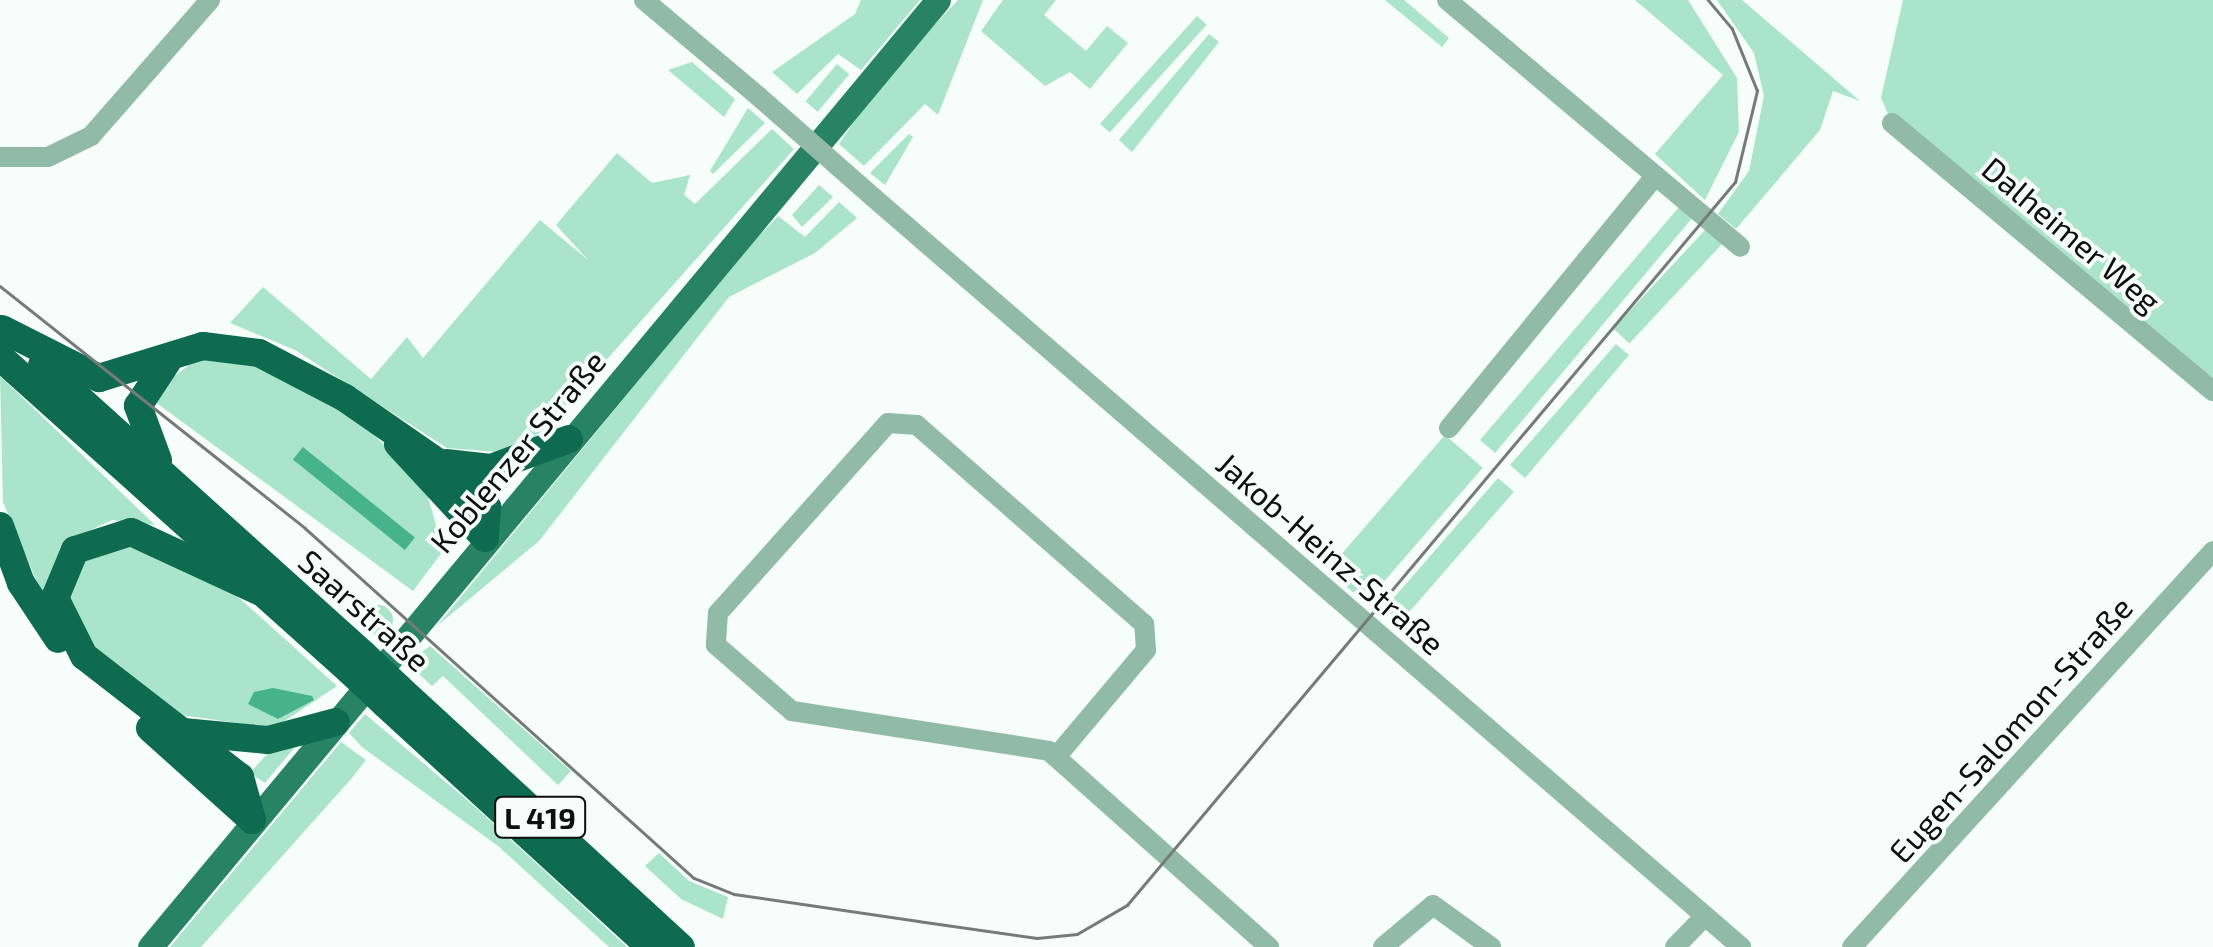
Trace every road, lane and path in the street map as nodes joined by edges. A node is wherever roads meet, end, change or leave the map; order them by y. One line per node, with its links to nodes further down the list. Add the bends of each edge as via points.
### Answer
1 (210, 0): 6 (street, via 91,136 48,157)
2 (644, 0): 27 (street, Jakob-Heinz-Straße, bridge)
3 (938, 0): 14 (main road, Koblenzer Straße)
4 (1447, 0): 7 (street)
5 (1892, 123): 11 (street, Dalheimer Weg)
6 (0, 157)
7 (1655, 176): 8 (street); 13 (street)
8 (1740, 247)
9 (0, 338): 10 (highway, via 99,378); 16 (highway, Saarstraße / L 419); 20 (highway, Saarstraße / L 419)
10 (168, 360): 12 (highway, via 203,346 240,346); 16 (highway, via 138,416)
11 (2213, 391)
12 (379, 422): 15 (highway); 18 (highway)
13 (1449, 428)
14 (568, 439): 15 (highway, via 491,468); 18 (main road, Koblenzer Straße)
15 (440, 461): 18 (highway, via 485,502)
16 (169, 478): 21 (highway, Saarstraße / L 419)
17 (0, 526): 26 (highway, via 21,583 65,648)
18 (485, 538): 23 (main road, Koblenzer Straße)
19 (2213, 551): 36 (street, Eugen-Salomon-Straße)
20 (265, 594): 21 (highway, Saarstraße / L 419); 24 (highway, via 147,534 100,536 66,559 55,598 63,626 104,673)
21 (357, 663): 22 (highway, Saarstraße / L 419, bridge)
22 (392, 696): 29 (highway, Saarstraße / L 419); 30 (highway, Saarstraße / L 419)
23 (336, 722): 24 (highway, via 268,740); 26 (main road, Koblenzer Straße)
24 (181, 732): 26 (highway, via 240,777)
25 (1056, 756): 25 (street, via 792,711 716,646 718,613 888,423 917,425 1144,624 1146,650); 31 (street)
26 (252, 820): 28 (main road, Koblenzer Straße)
27 (1705, 916): 34 (street); 35 (street, Jakob-Heinz-Straße)
28 (150, 947)
29 (650, 947)
30 (681, 947)
31 (1269, 947)
32 (1383, 947): 33 (street, via 1433,905)
33 (1491, 947)
34 (1675, 947)
35 (1741, 947)
36 (1852, 947)

